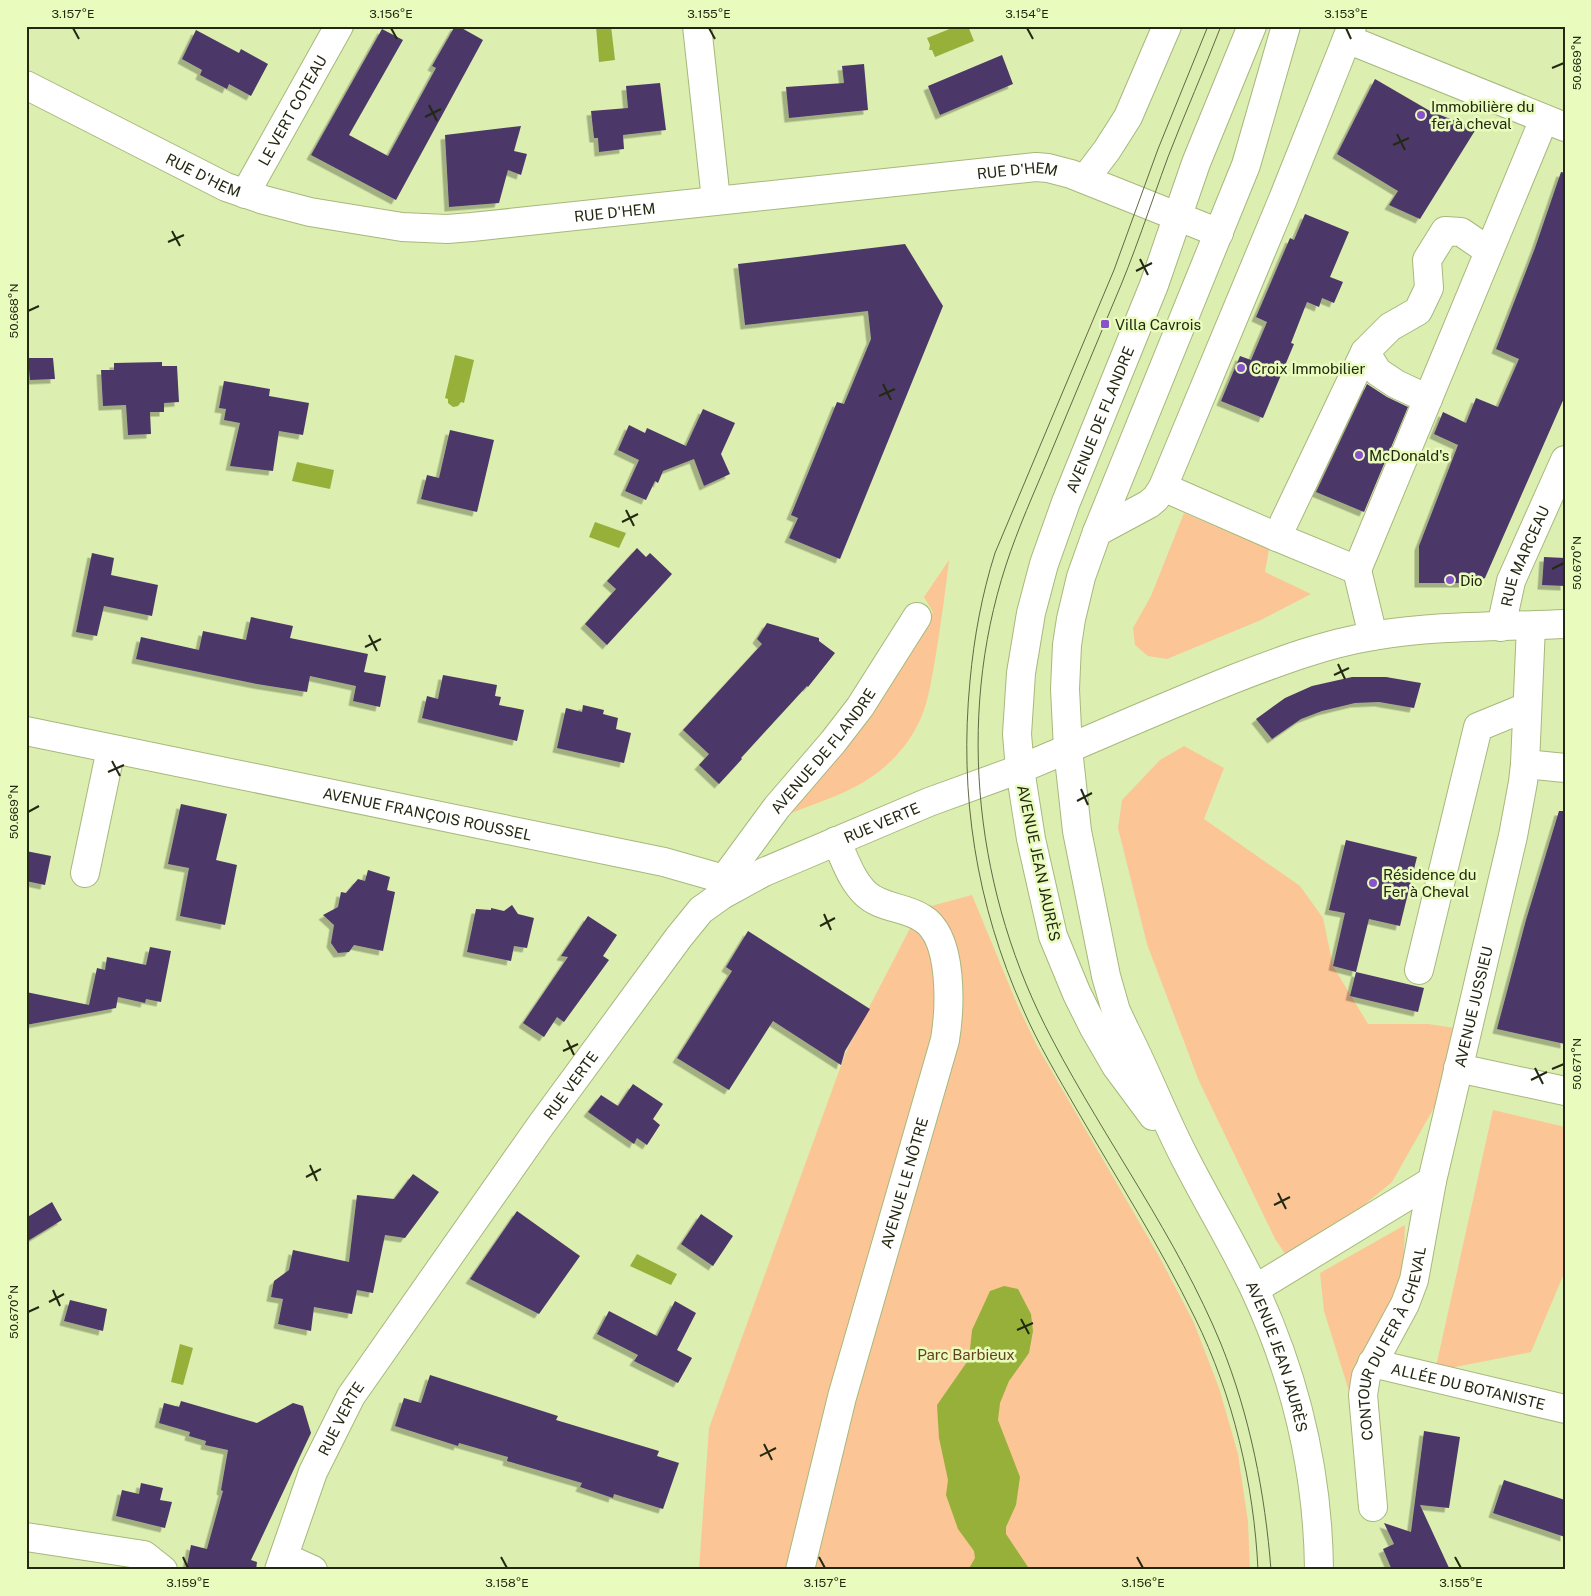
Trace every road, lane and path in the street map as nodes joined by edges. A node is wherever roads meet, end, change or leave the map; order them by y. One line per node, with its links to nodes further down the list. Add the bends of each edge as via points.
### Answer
1 (339, 26): 10 (street, LE VERT COTEAU)
2 (697, 26): 11 (street)
3 (1166, 26): 9 (street, via 1128,117)
4 (1252, 26): 12 (street, AVENUE DE FLANDRE, via 1196,163)
5 (1286, 26): 13 (street, via 1246,165)
6 (1350, 33): 8 (street); 18 (street)
7 (26, 85): 10 (street, RUE D'HEM, via 226,187)
8 (1554, 123): 14 (street)
9 (1085, 179): 11 (street, RUE D'HEM, via 1053,169 1022,168); 12 (street, RUE D'HEM)
10 (246, 194): 11 (street, RUE D'HEM, via 310,212 402,227 447,229)
11 (716, 200)
12 (1178, 217): 13 (street, RUE D'HEM); 19 (street, AVENUE DE FLANDRE)
13 (1219, 233): 20 (street)
14 (1490, 251): 15 (street, via 1461,232 1445,231 1427,260 1429,288 1418,311 1390,327); 16 (street)
15 (1365, 352): 16 (street, via 1378,372); 21 (street)
16 (1428, 399): 22 (street)
17 (1565, 460): 26 (street, RUE MARCEAU, via 1512,581)
18 (1163, 486): 20 (street, via 1149,504); 21 (street)
19 (1060, 520): 20 (street); 34 (street, AVENUE DE FLANDRE, via 1042,572 1025,645 1017,734)
20 (1097, 532): 31 (street, via 1075,600 1067,645 1064,689)
21 (1277, 537): 22 (street)
22 (1357, 570): 27 (street)
23 (917, 617): 37 (street, AVENUE DE FLANDRE, via 860,707 777,807)
24 (1565, 624): 25 (street, RUE VERTE)
25 (1531, 626): 26 (street, RUE VERTE); 28 (street, AVENUE JUSSIEU)
26 (1501, 627): 27 (street, RUE VERTE)
27 (1373, 636): 31 (street, RUE VERTE, via 1280,661 1166,705)
28 (1527, 707): 32 (street, AVENUE JUSSIEU); 38 (street, via 1478,726)
29 (26, 730): 30 (street, AVENUE FRANÇOIS ROUSSEL)
30 (112, 749): 36 (street); 37 (street, AVENUE FRANÇOIS ROUSSEL, via 664,862)
31 (1068, 749): 34 (street, RUE VERTE); 41 (street, AVENUE JEAN JAURÈS, via 1079,846 1106,976 1116,1011)
32 (1525, 764): 33 (street); 39 (street, AVENUE JUSSIEU, via 1513,836)
33 (1565, 768)
34 (1020, 769): 35 (street, RUE VERTE); 41 (street, AVENUE JEAN JAURÈS, via 1031,839 1053,936 1071,981 1116,1066)
35 (836, 841): 37 (street, RUE VERTE); 51 (street, AVENUE LE NÔTRE, via 854,878 867,895 922,917 935,932 943,954 949,1002 945,1040 842,1397)
36 (85, 873)
37 (733, 882): 48 (street, RUE VERTE, via 701,910 679,937 382,1349 351,1396 320,1456)
38 (1419, 970)
39 (1458, 1068): 40 (street); 42 (street, AVENUE JUSSIEU)
40 (1565, 1091)
41 (1185, 1160): 43 (street, AVENUE JEAN JAURÈS)
42 (1432, 1181): 43 (street); 44 (street, CONTOUR DU FER À CHEVAL, via 1414,1280 1405,1304)
43 (1254, 1290): 52 (street, AVENUE JEAN JAURÈS, via 1283,1362 1305,1436 1317,1515)
44 (1372, 1364): 45 (street, ALLÉE DU BOTANISTE); 46 (street, CONTOUR DU FER À CHEVAL, via 1363,1395)
45 (1565, 1409)
46 (1373, 1507)
47 (26, 1537): 49 (street, via 144,1555)
48 (281, 1563): 50 (street)
49 (163, 1570)
50 (313, 1570)
51 (800, 1570)
52 (1319, 1570)

